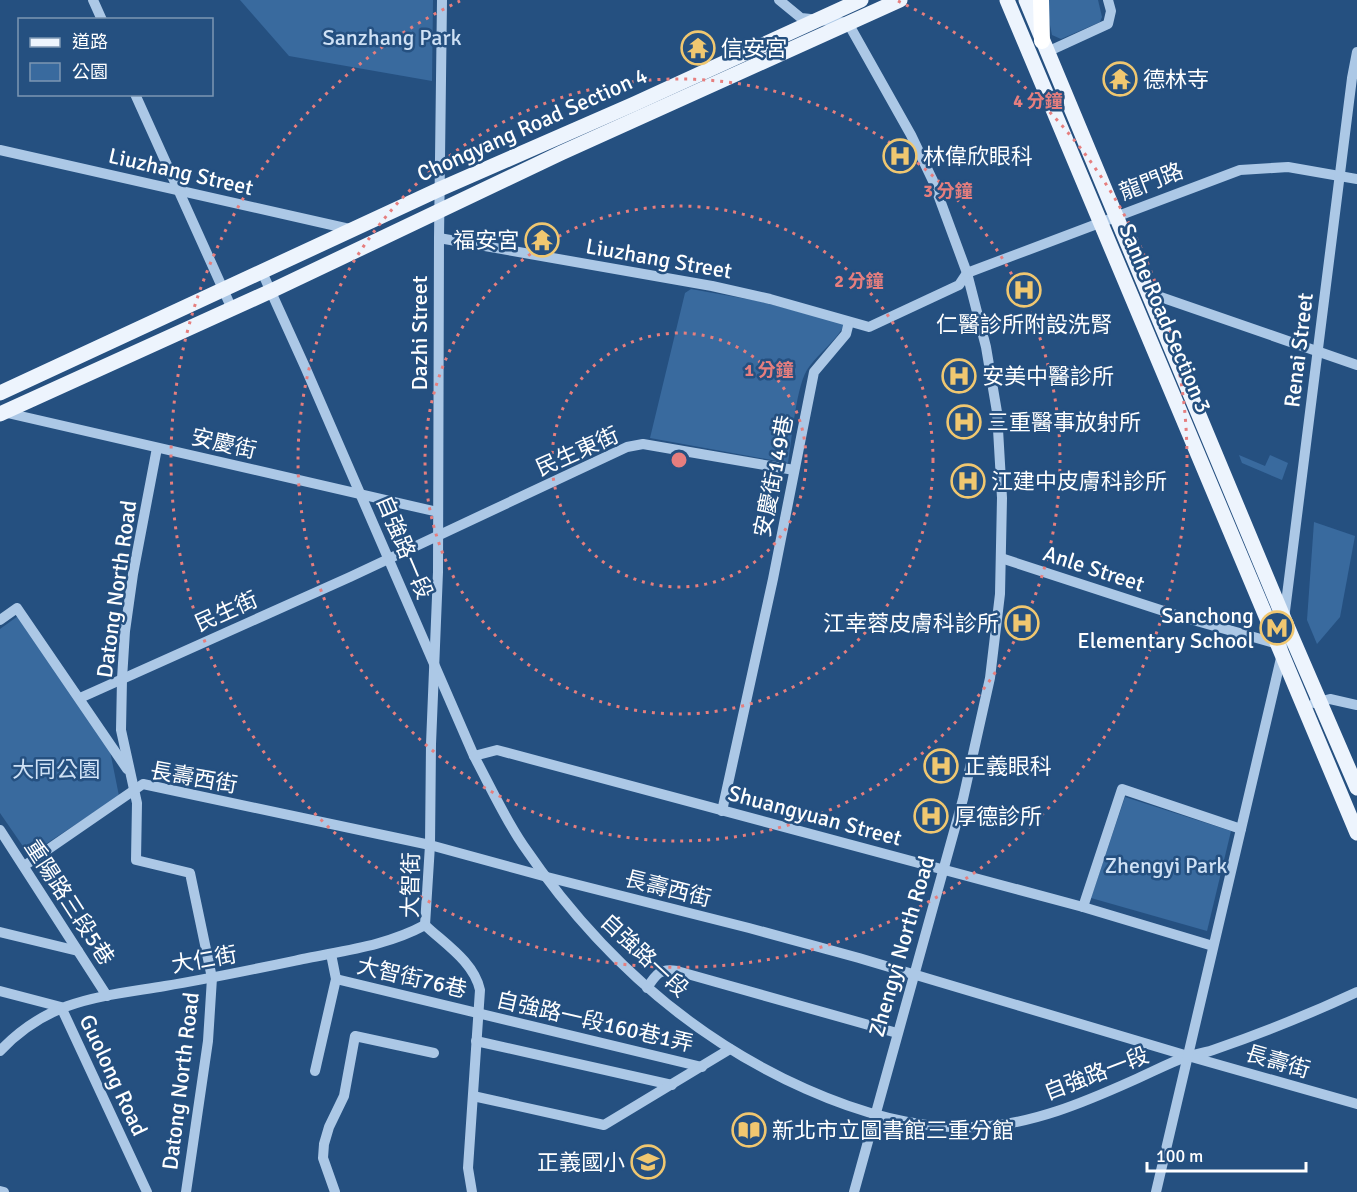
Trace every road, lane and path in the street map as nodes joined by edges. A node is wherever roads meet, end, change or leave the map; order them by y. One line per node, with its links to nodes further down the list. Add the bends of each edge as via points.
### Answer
1 (93, 0): 10 (street)
2 (442, 0): 19 (street, Dazhi Street)
3 (779, 0): 11 (street, via 801,18)
4 (861, 0): 11 (main road, Chongyang Road Section 4)
5 (900, 0): 12 (main road, Chongyang Road Section 4)
6 (1007, 0): 22 (main road, Sanhe Road Section 3)
7 (1026, 0): 13 (main road, Sanhe Road Section 3)
8 (1041, 0): 13 (highway)
9 (1108, 0): 13 (street, via 1108,24)
10 (101, 18)
11 (815, 20): 12 (street); 19 (main road, Chongyang Road Section 4)
12 (848, 23): 21 (main road, Chongyang Road Section 4); 26 (street, Zhengyi North Road, via 933,181)
13 (1045, 46): 22 (main road, Sanhe Road Section 3)
14 (1357, 52): 17 (street, Renai Street)
15 (136, 96): 20 (street)
16 (0, 150): 20 (street, Liuzhang Street)
17 (1340, 175): 18 (street, 龍門路); 22 (street, 龍門路, via 1288,166 1240,170); 33 (street, Renai Street)
18 (1357, 179)
19 (440, 189): 21 (street, Dazhi Street); 23 (main road, Chongyang Road Section 4)
20 (178, 191): 23 (street, Liuzhang Street); 27 (street)
21 (439, 210): 24 (street, Dazhi Street); 28 (main road, Chongyang Road Section 4)
22 (1109, 219): 26 (street, 龍門路); 29 (main road, Sanhe Road Section 3); 46 (main road, Sanhe Road Section 3)
23 (354, 230): 25 (main road, Chongyang Road Section 4)
24 (439, 238): 31 (street, Liuzhang Street, via 712,286); 40 (street, Dazhi Street)
25 (262, 272): 27 (main road, Chongyang Road Section 4); 28 (street, 自強路一段)
26 (967, 273): 32 (street, 龍門路, via 959,285); 43 (street, Zhengyi North Road, via 997,412)
27 (223, 291): 30 (street); 35 (main road, Chongyang Road Section 4)
28 (271, 291): 30 (main road, Chongyang Road Section 4); 39 (street, 自強路一段)
29 (1149, 293): 33 (street); 44 (main road, Sanhe Road Section 3)
30 (232, 309): 36 (main road, Chongyang Road Section 4)
31 (849, 322): 32 (street, Liuzhang Street); 38 (street, 安慶街149巷, via 846,334 814,372)
32 (869, 327)
33 (1317, 352): 34 (street); 44 (street, Renai Street)
34 (1357, 365)
35 (0, 393)
36 (1, 413): 37 (street, 安慶街)
37 (157, 447): 39 (street, 安慶街); 48 (street, Datong North Road, via 133,574)
38 (794, 470): 41 (street, 民生東街, via 643,444 627,447); 57 (street, 安慶街149巷)
39 (361, 494): 40 (street, 安慶街); 42 (street, 自強路一段)
40 (438, 512): 41 (street, Dazhi Street)
41 (438, 535): 42 (street, 民生東街); 47 (street, Dazhi Street)
42 (388, 558): 47 (street, 自強路一段); 48 (street, 民生街)
43 (1001, 558): 46 (street, Anle Street); 63 (street, Zhengyi North Road, via 990,678)
44 (1284, 619): 46 (street, Renai Street); 50 (main road, Sanhe Road Section 3)
45 (0, 620): 49 (street, via 17,608)
46 (1280, 649): 52 (main road, Sanhe Road Section 3); 58 (street, Renai Street)
47 (435, 666): 53 (street, 自強路一段); 61 (street, 大智街)
48 (122, 679): 49 (street, 民生街); 54 (street, Datong North Road, via 121,730)
49 (80, 698): 54 (street)
50 (1320, 701): 51 (street, via 1330,699); 52 (street); 55 (main road, Sanhe Road Section 3)
51 (1357, 705)
52 (1305, 706): 60 (main road, Sanhe Road Section 3)
53 (474, 756): 57 (street, Shuangyuan Street, via 497,750); 64 (street, 自強路一段, via 499,805)
54 (131, 774): 56 (street, Datong North Road)
55 (1357, 788)
56 (134, 790): 61 (street, 長壽西街, via 143,784); 62 (street); 72 (street, Datong North Road, via 135,860 190,873)
57 (722, 811): 63 (street, Shuangyuan Street)
58 (1241, 829): 65 (street, via 1122,789); 68 (street, Renai Street)
59 (0, 830): 62 (street, 重陽路三段5巷)
60 (1357, 833)
61 (430, 845): 64 (street, 長壽西街); 66 (street, 大智街)
62 (24, 866): 69 (street, 重陽路三段5巷)
63 (943, 869): 65 (street, Shuangyuan Street); 71 (street, Zhengyi North Road)
64 (547, 877): 71 (street, 長壽西街); 74 (street, 自強路一段, via 601,943)
65 (1083, 907): 68 (street, Shuangyuan Street)
66 (425, 926): 70 (street, 大仁街, via 390,942); 79 (street, 大智街, via 475,975 480,990)
67 (0, 932): 69 (street)
68 (1213, 946): 85 (street, Renai Street)
69 (78, 951): 77 (street, 重陽路三段5巷)
70 (331, 954): 72 (street, 大仁街); 73 (street)
71 (913, 975): 80 (street, Zhengyi North Road); 85 (street, 長壽西街)
72 (212, 978): 77 (street, 大仁街); 93 (street, Datong North Road, via 208,1041)
73 (336, 980): 79 (street, 大智街76巷); 87 (street)
74 (647, 988): 80 (street, via 660,971 667,969); 83 (street, 自強路一段)
75 (0, 991): 78 (street)
76 (1357, 992): 85 (street, 自強路一段, via 1302,1017)
77 (107, 996): 78 (street, 大仁街)
78 (61, 1006): 82 (street, 大仁街, via 31,1022); 92 (street, Guolong Road)
79 (478, 1013): 81 (street, 大智街); 86 (street, 自強路一段160巷1弄)
80 (897, 1033): 91 (street, Zhengyi North Road)
81 (476, 1041): 88 (street); 89 (street, 大智街)
82 (1, 1047)
83 (730, 1050): 86 (street); 91 (street, 自強路一段, via 788,1081)
84 (434, 1053): 94 (street, via 356,1036 344,1096 324,1144 323,1158)
85 (1188, 1056): 90 (street, 長壽街); 91 (street, 自強路一段, via 1096,1097 996,1125 940,1127); 97 (street, Renai Street)
86 (702, 1066): 88 (street)
87 (315, 1071)
88 (672, 1085): 89 (street, via 604,1125)
89 (473, 1095): 95 (street, 大智街, via 468,1168)
90 (1357, 1104)
91 (875, 1115): 96 (street, Zhengyi North Road)
92 (147, 1192)
93 (186, 1192)
94 (335, 1192)
95 (472, 1192)
96 (854, 1192)
97 (1156, 1192)

